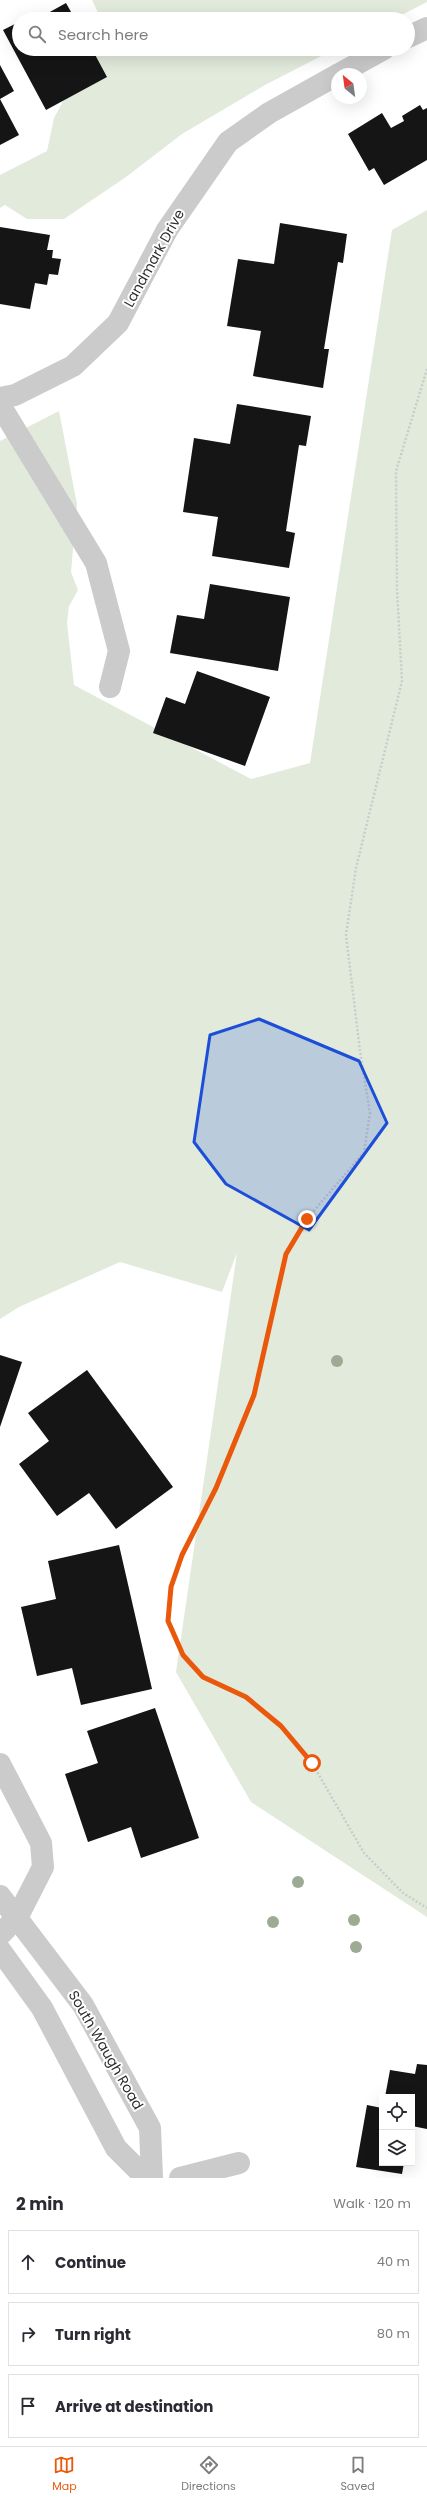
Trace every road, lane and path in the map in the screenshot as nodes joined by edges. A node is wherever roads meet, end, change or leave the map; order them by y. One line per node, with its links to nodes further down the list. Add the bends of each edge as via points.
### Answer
1 (427, 28): 2 (street)
2 (415, 34)
3 (371, 56): 4 (street, Landmark Drive)
4 (349, 68)
5 (331, 78): 7 (street, Landmark Drive, via 269,113 228,142 167,230 118,323 74,366 15,395)
6 (427, 369): 12 (path, via 396,470 397,590 402,681 356,868 346,935 370,1113 364,1152 307,1219 286,1254 254,1395 216,1488 182,1555 171,1587 168,1621 183,1655 203,1677 246,1697 281,1726 312,1763 364,1853 403,1893)
7 (0, 398)
8 (0, 405): 9 (street, via 96,563 119,651)
9 (110, 687)
10 (0, 1764): 13 (street, via 42,1843 43,1867)
11 (0, 1896): 13 (street, South Waugh Road)
12 (427, 1908)
13 (18, 1916): 14 (street); 18 (street, South Waugh Road, via 83,2005 150,2128)
14 (0, 1935)
15 (0, 1950): 17 (street, via 42,2008 116,2148)
16 (239, 2163): 19 (street)
17 (146, 2178)
18 (152, 2178)
19 (180, 2178)

